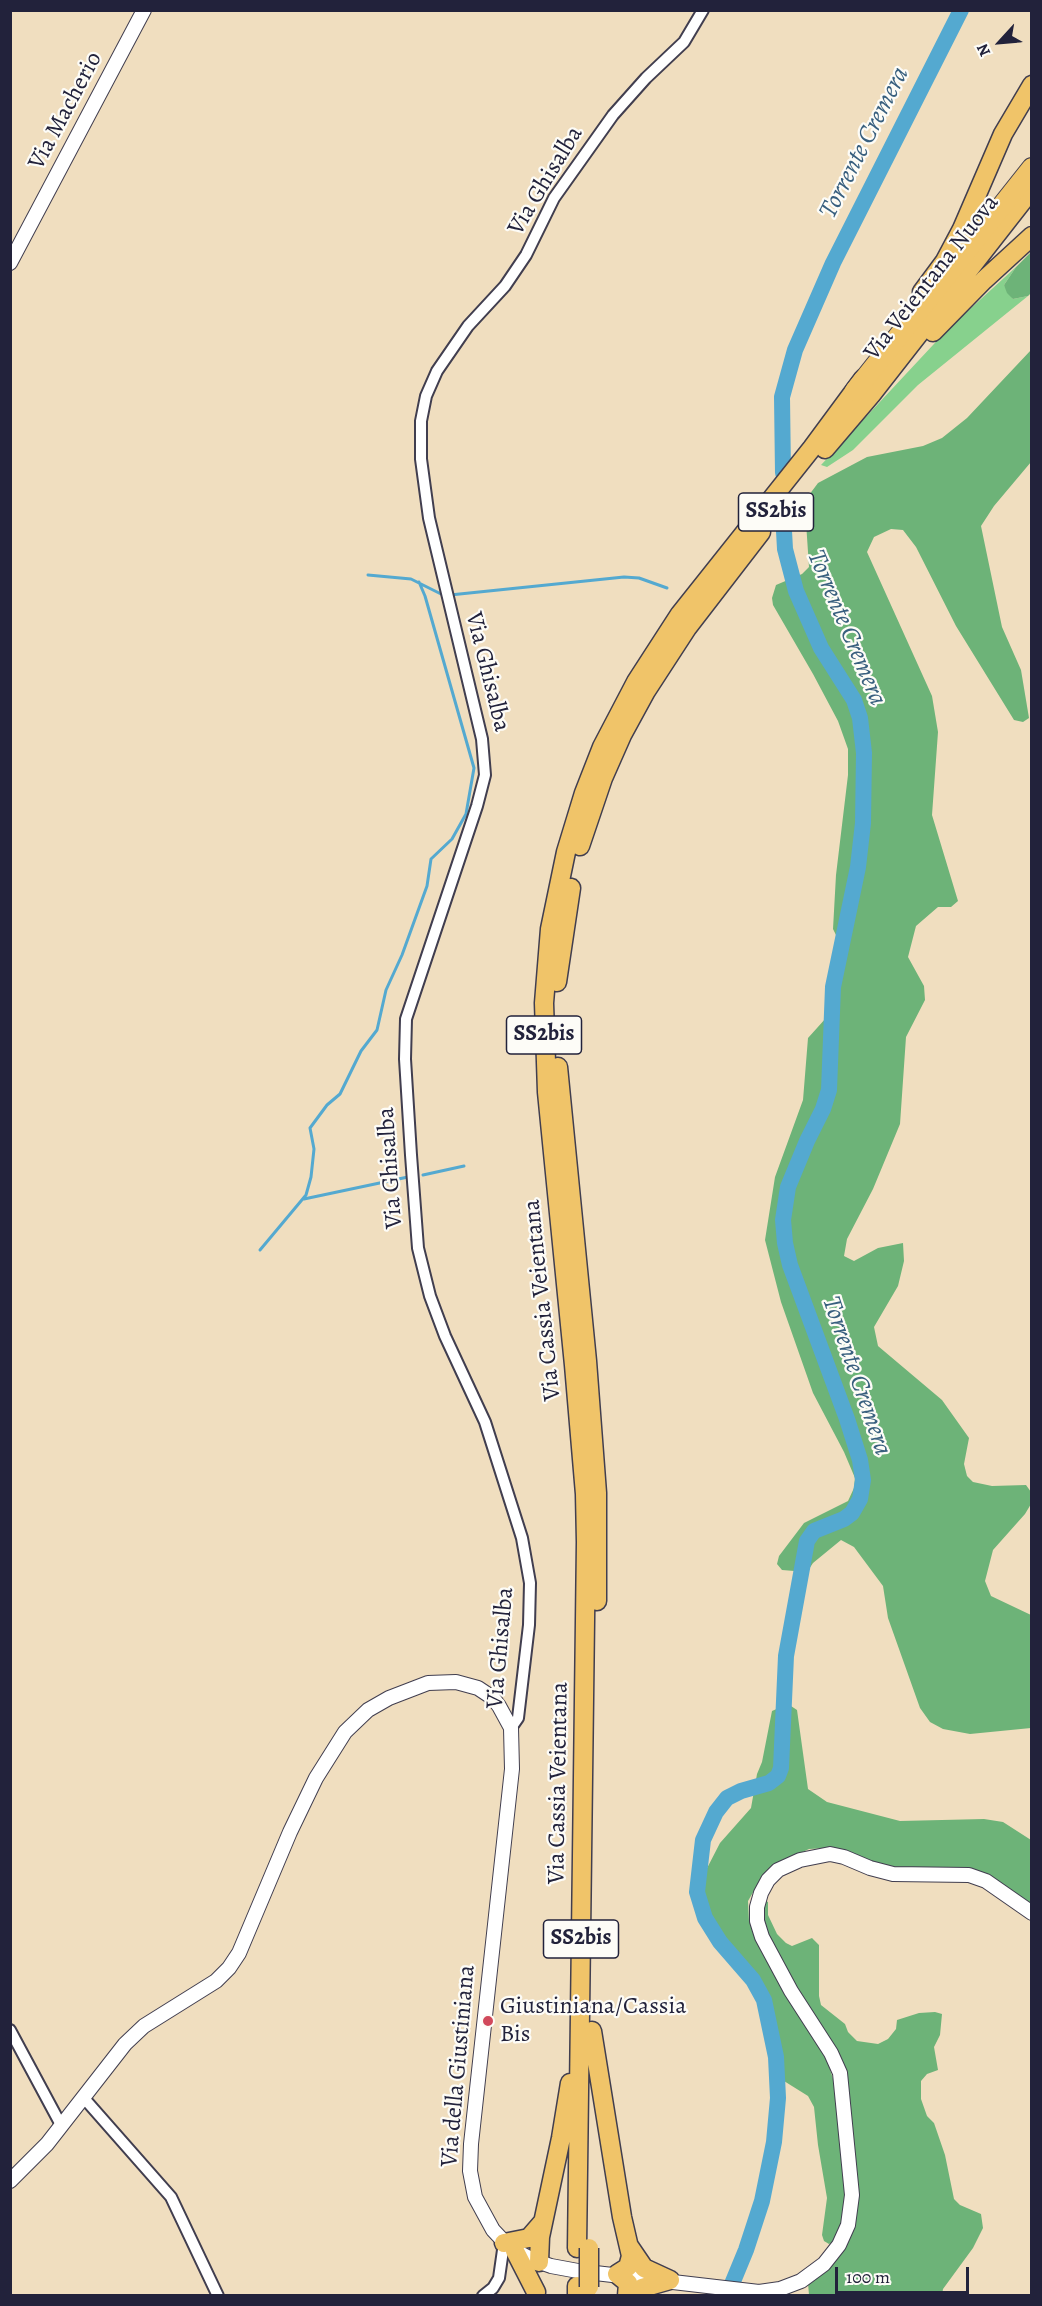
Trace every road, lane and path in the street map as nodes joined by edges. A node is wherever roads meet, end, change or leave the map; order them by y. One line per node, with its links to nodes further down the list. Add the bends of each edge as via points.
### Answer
1 (144, 10): 7 (street, Via Macherio)
2 (703, 10): 9 (street, Via Ghisalba, via 684,42 646,78 592,143 554,198 526,255 505,286 468,326 430,384 422,413 420,446 429,518 482,739 485,775 406,1019 405,1070 418,1248 424,1274 445,1336 485,1422 522,1538 528,1570 525,1672 518,1718)
3 (1032, 85): 8 (highway, via 1004,134 945,261)
4 (1032, 168): 8 (highway)
5 (1032, 189): 8 (highway, Via Veientana Nuova)
6 (1032, 236): 8 (highway)
7 (10, 263)
8 (863, 393): 11 (highway, Via Cassia Veientana / SS2bis, via 660,643 623,705 598,754 573,825 549,940 544,1003 547,1092 592,1550)
9 (511, 1728): 13 (street, Via della Giustiniana, via 492,1698 478,1688 456,1682 437,1681 419,1686 362,1714 340,1739 316,1778 229,1968 216,1982 144,2026 124,2044); 18 (street, Via della Giustiniana, via 512,1769 470,2160 479,2207 493,2230)
10 (1032, 1913): 21 (street, Via della Giustiniana, via 975,1877 888,1873 839,1855 800,1860 770,1878 756,1911 762,1937 838,2068 852,2180 848,2225 834,2252 818,2269 783,2288 750,2291)
11 (586, 2025): 16 (highway); 17 (highway); 22 (highway, Via Cassia Veientana / SS2bis, bridge)
12 (10, 2030): 14 (street)
13 (83, 2097): 14 (street, Via della Giustiniana); 24 (street, via 171,2197)
14 (61, 2126): 15 (street, Via della Giustiniana)
15 (10, 2181)
16 (542, 2223): 18 (highway, via 529,2238); 19 (highway)
17 (629, 2246): 20 (highway, via 630,2265); 21 (highway, via 644,2268)
18 (510, 2247): 19 (street, Via della Giustiniana); 23 (highway); 25 (street, via 493,2288)
19 (545, 2264): 20 (street, Via della Giustiniana); 23 (highway, via 538,2275)
20 (617, 2274): 21 (street, Via della Giustiniana); 26 (highway, via 628,2283)
21 (670, 2280): 26 (highway)
22 (583, 2291)
23 (537, 2294)
24 (218, 2295)
25 (483, 2295)
26 (630, 2295)

